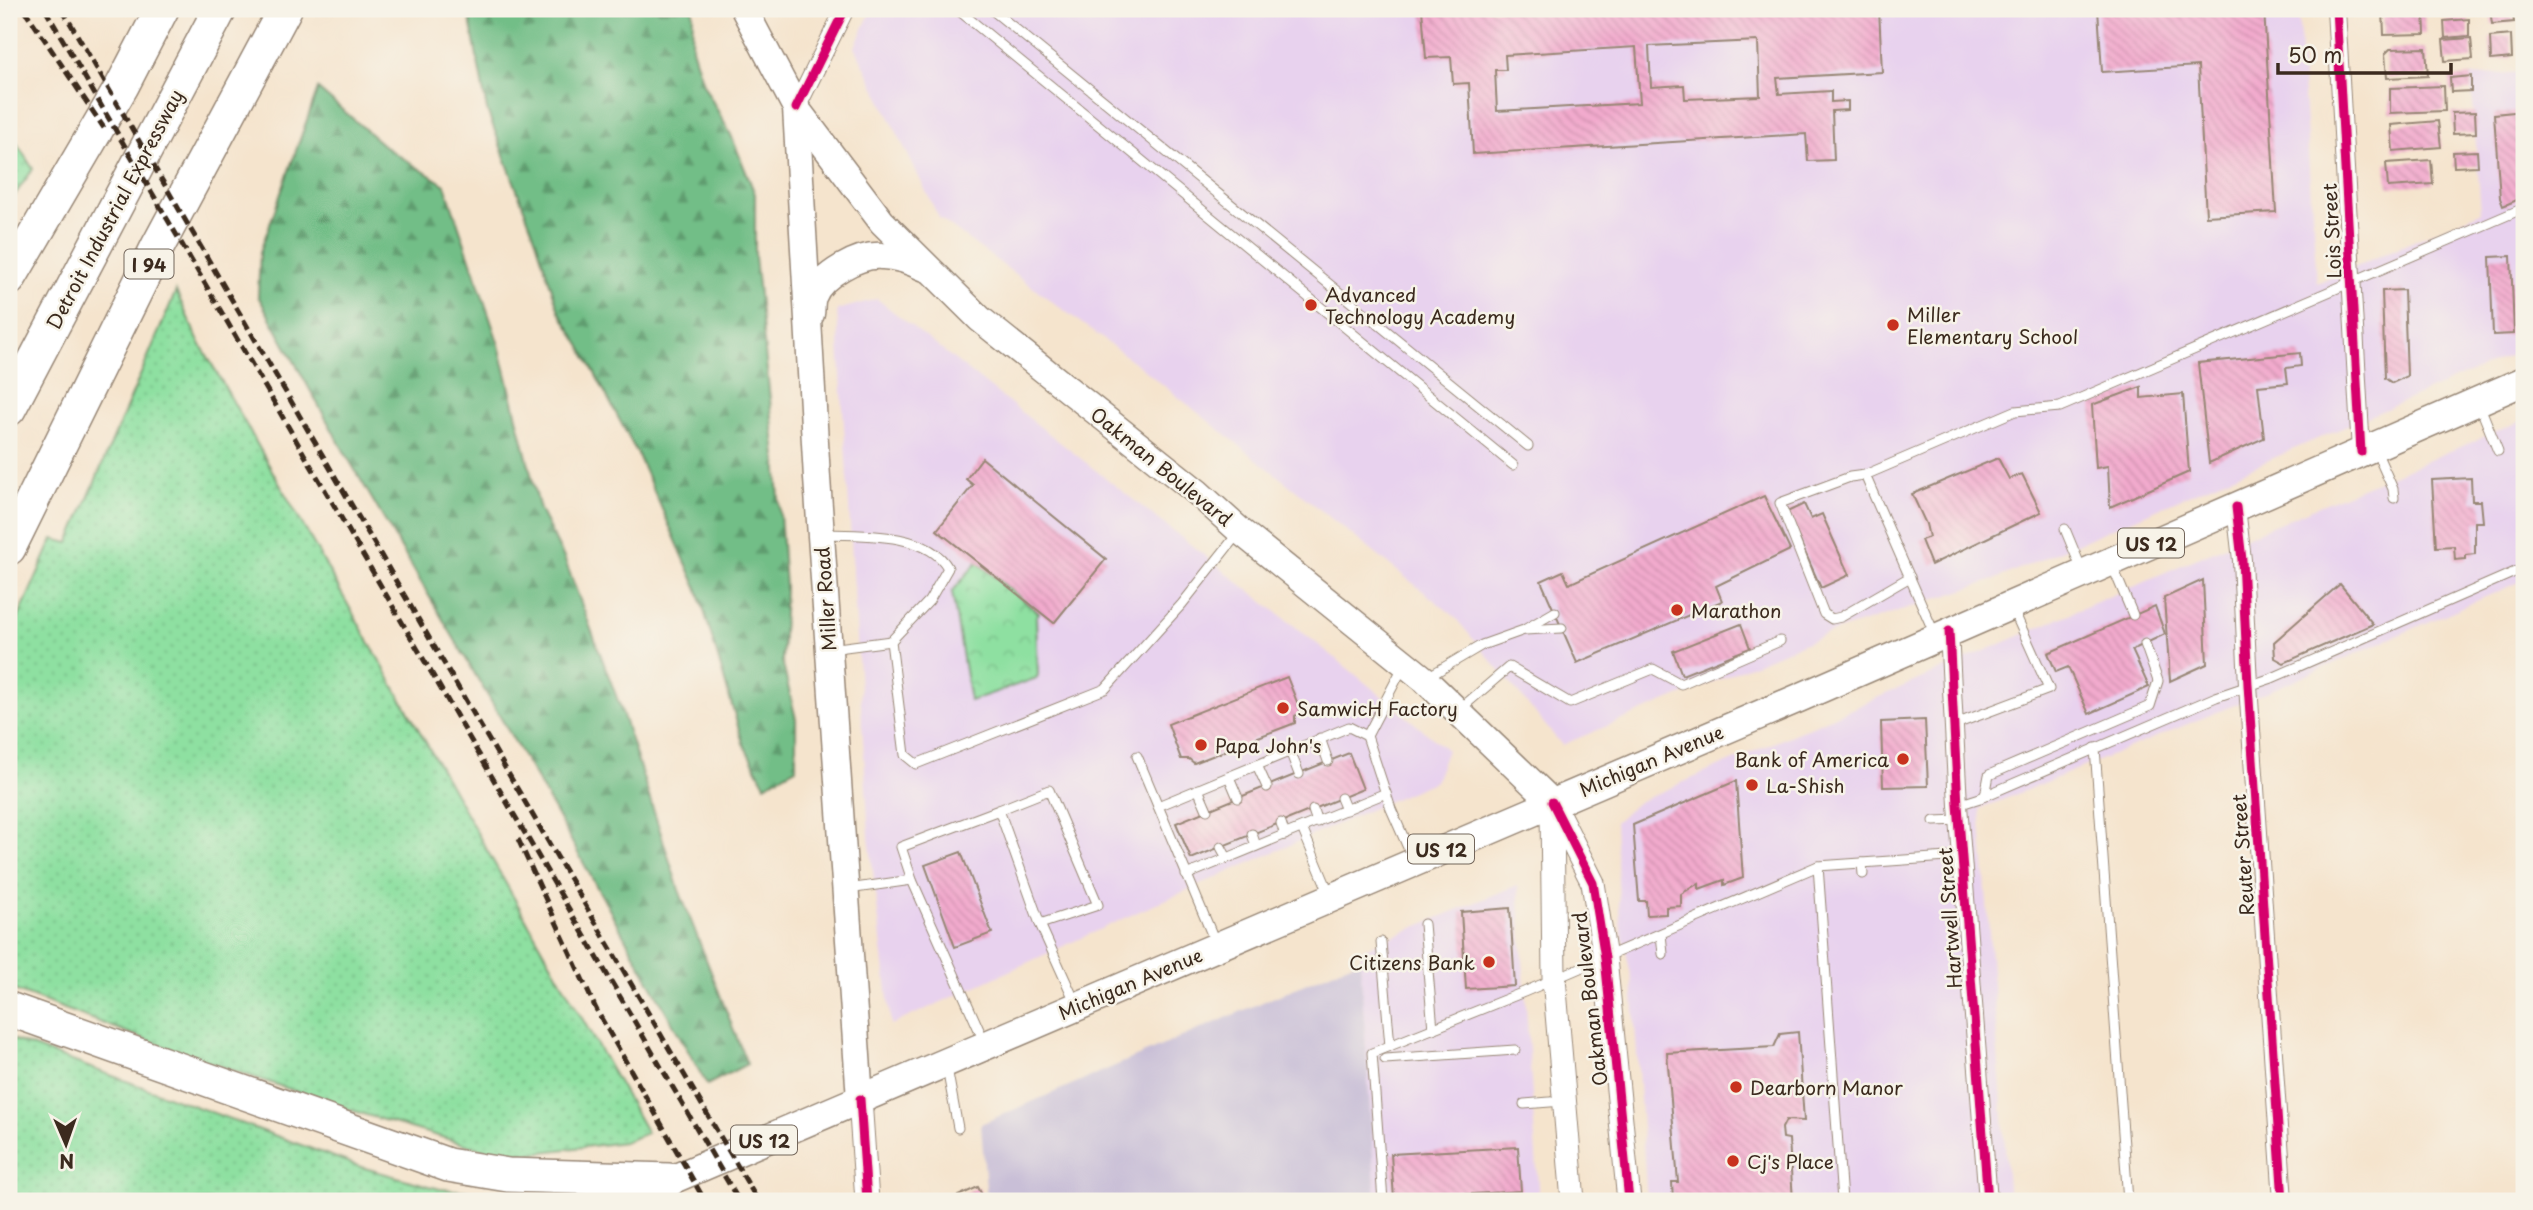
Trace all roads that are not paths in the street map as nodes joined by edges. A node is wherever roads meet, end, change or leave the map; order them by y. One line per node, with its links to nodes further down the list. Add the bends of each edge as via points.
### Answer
1 (162, 9): 10 (highway)
2 (220, 9): 19 (highway, Detroit Industrial Expressway / I 94)
3 (285, 9): 30 (highway, I 94, via 158,246)
4 (744, 9): 9 (main road, Miller Road)
5 (845, 9): 9 (street)
6 (957, 9): 23 (lane)
7 (991, 9): 20 (lane)
8 (2336, 9): 15 (street, Lois Street)
9 (796, 108): 13 (main road, Oakman Boulevard, via 883,222); 16 (main road, Miller Road)
10 (94, 134): 12 (highway); 14 (highway)
11 (2524, 208): 15 (lane)
12 (9, 250)
13 (930, 270): 16 (main road, via 880,255 856,260 833,274 813,296); 28 (main road, Oakman Boulevard, via 980,319)
14 (9, 279)
15 (2351, 282): 21 (street, Lois Street); 24 (lane, via 2060,407 2015,411)
16 (809, 335): 29 (main road, Miller Road)
17 (2524, 381): 18 (main road, Michigan Avenue / US 12)
18 (2478, 402): 21 (main road, Michigan Avenue / US 12); 22 (lane)
19 (9, 409)
20 (1528, 446)
21 (2368, 449): 25 (lane); 26 (main road, Michigan Avenue / US 12)
22 (2498, 451)
23 (1513, 464)
24 (1865, 475): 35 (lane); 35 (lane, via 1780,503 1824,614 1832,619 1841,617)
25 (2395, 498)
26 (2236, 507): 32 (main road, Michigan Avenue / US 12); 47 (street, Reuter Street)
27 (2065, 529): 34 (lane)
28 (1240, 531): 42 (lane, via 1105,689 916,764 905,755); 46 (main road, Oakman Boulevard)
29 (821, 534): 42 (lane, via 902,538 941,556 948,568 942,579 929,601); 45 (main road, Miller Road)
30 (16, 535): 31 (highway)
31 (9, 558)
32 (2110, 561): 34 (main road, Michigan Avenue / US 12); 38 (lane)
33 (2524, 568): 47 (lane)
34 (2084, 573): 36 (main road, Michigan Avenue / US 12)
35 (1910, 577): 41 (lane)
36 (2011, 604): 41 (main road, Michigan Avenue / US 12); 49 (lane, via 2049,689)
37 (1555, 612): 40 (lane)
38 (2133, 615)
39 (1562, 628): 40 (lane)
40 (1524, 630): 46 (lane)
41 (1942, 634): 49 (street, Hartwell Street); 65 (main road, Michigan Avenue / US 12)
42 (891, 641): 45 (lane)
43 (1780, 641): 48 (lane, via 1681,684 1653,669 1570,703 1509,667)
44 (2145, 644): 62 (lane, via 2158,681 2150,706 1989,775)
45 (829, 649): 88 (main road, Miller Road)
46 (1414, 671): 48 (main road, Oakman Boulevard); 50 (lane)
47 (2248, 685): 52 (lane); 121 (street, Reuter Street)
48 (1458, 712): 65 (main road, Oakman Boulevard)
49 (1953, 725): 71 (street, Hartwell Street)
50 (1367, 736): 51 (lane, via 1349,727); 61 (lane)
51 (1320, 738): 53 (lane); 55 (lane)
52 (2095, 748): 62 (lane); 120 (lane)
53 (1290, 751): 56 (lane); 57 (lane)
54 (1138, 756): 66 (lane)
55 (1328, 761)
56 (1258, 765): 58 (lane); 59 (lane)
57 (1299, 774)
58 (1228, 777): 60 (lane); 63 (lane)
59 (1266, 787)
60 (1198, 789): 66 (lane); 68 (lane)
61 (1386, 793): 70 (lane); 82 (lane)
62 (1985, 796): 71 (lane)
63 (1238, 798)
64 (1341, 798): 70 (lane)
65 (1552, 802): 82 (main road, Michigan Avenue / US 12); 96 (street, Oakman Boulevard, via 1593,883); 97 (street, Oakman Boulevard)
66 (1158, 806): 86 (lane)
67 (999, 810): 87 (lane, via 901,847); 90 (lane); 90 (lane, via 1049,790 1098,905)
68 (1207, 810)
69 (1313, 810): 73 (lane)
70 (1346, 810): 73 (lane)
71 (1959, 812): 72 (lane); 80 (street, Hartwell Street)
72 (1934, 821)
73 (1317, 822): 75 (lane)
74 (1281, 823): 77 (lane)
75 (1303, 828): 77 (lane); 89 (lane)
76 (1252, 834): 78 (lane)
77 (1285, 835): 78 (lane)
78 (1256, 846): 81 (lane)
79 (1221, 847): 81 (lane)
80 (1962, 856): 83 (lane, via 1910,866); 119 (street, Hartwell Street)
81 (1227, 858): 86 (lane)
82 (1414, 861): 89 (main road, Michigan Avenue / US 12)
83 (1862, 863): 84 (lane); 85 (lane)
84 (1818, 866): 92 (lane); 118 (lane)
85 (1863, 874)
86 (1185, 875): 94 (lane)
87 (912, 880): 88 (lane); 101 (lane)
88 (845, 889): 106 (main road, Miller Road)
89 (1331, 897): 94 (main road, Michigan Avenue / US 12)
90 (1040, 924): 98 (lane)
91 (1423, 924): 100 (lane)
92 (1661, 934): 95 (lane); 96 (lane)
93 (1381, 942): 102 (lane)
94 (1216, 946): 98 (main road, Michigan Avenue / US 12)
95 (1663, 954)
96 (1605, 958): 97 (lane); 117 (street, Oakman Boulevard)
97 (1554, 978): 100 (lane); 107 (street, Oakman Boulevard)
98 (1077, 1005): 101 (main road, Michigan Avenue / US 12)
99 (9, 1009): 112 (highway, via 448,1165 508,1175)
100 (1433, 1029): 102 (lane)
101 (985, 1045): 105 (main road, Michigan Avenue / US 12)
102 (1390, 1046): 109 (lane, via 1372,1053)
103 (1515, 1049): 104 (lane)
104 (1385, 1059)
105 (946, 1062): 106 (main road, Michigan Avenue / US 12); 111 (lane)
106 (860, 1098): 112 (main road, Michigan Avenue / US 12); 114 (street, Miller Road)
107 (1564, 1101): 108 (lane); 116 (street, Oakman Boulevard)
108 (1524, 1104)
109 (1376, 1114): 110 (lane); 115 (lane)
110 (1389, 1114)
111 (958, 1128)
112 (669, 1181): 113 (main road, Michigan Avenue / US 12)
113 (622, 1201)
114 (867, 1201)
115 (1383, 1201)
116 (1573, 1201)
117 (1629, 1201)
118 (1842, 1201)
119 (1988, 1201)
120 (2128, 1201)
121 (2283, 1201)

